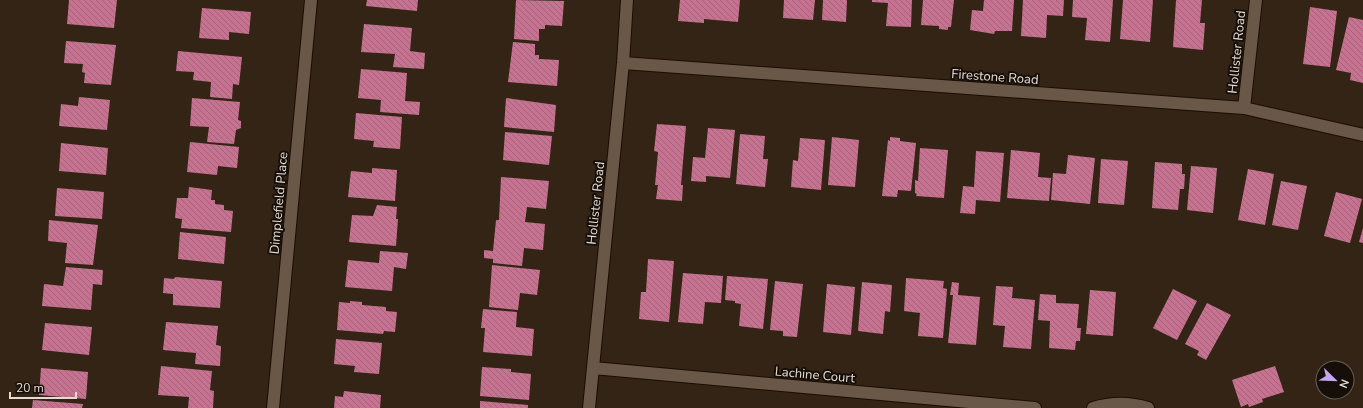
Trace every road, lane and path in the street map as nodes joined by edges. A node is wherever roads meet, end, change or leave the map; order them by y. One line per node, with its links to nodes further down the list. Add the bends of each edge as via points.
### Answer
1 (311, 0): 8 (street, Dimplefield Place)
2 (627, 0): 4 (street, Hollister Road)
3 (1256, 0): 5 (street, Hollister Road)
4 (623, 63): 5 (street, Firestone Road); 7 (street, Hollister Road)
5 (1244, 108): 6 (street, Firestone Road)
6 (1363, 135)
7 (593, 368): 9 (street, Hollister Road); 10 (street, Lachine Court)
8 (273, 408)
9 (589, 408)
10 (1035, 408)
11 (1093, 408): 12 (street, via 1109,403 1136,404)
12 (1148, 408)

